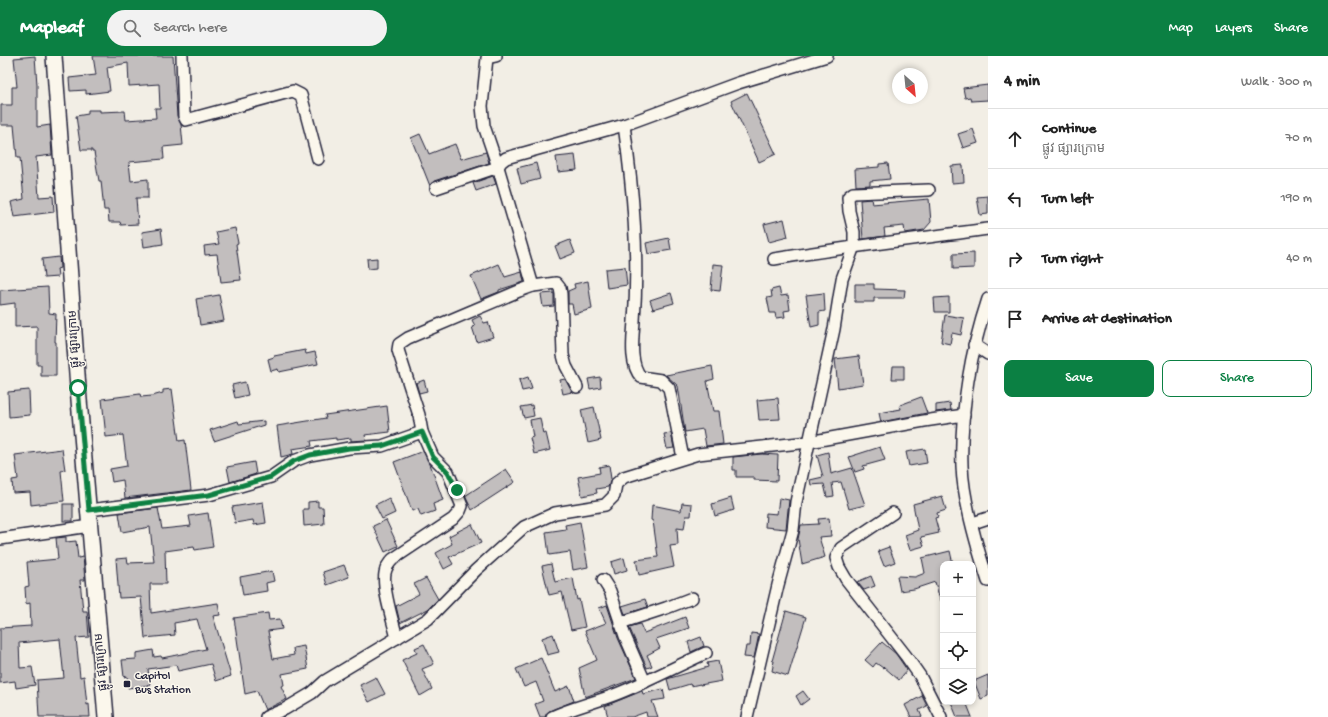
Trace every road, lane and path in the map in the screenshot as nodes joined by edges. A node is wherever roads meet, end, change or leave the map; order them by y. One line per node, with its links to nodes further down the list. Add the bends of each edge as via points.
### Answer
1 (54, 56): 22 (main road, ផ្លូវ ផ្សារក្រោម)
2 (182, 56): 6 (street, via 186,120 293,91 301,95)
3 (496, 56): 7 (street, via 487,58 482,106 484,126)
4 (827, 56): 5 (street, via 738,83)
5 (624, 125): 7 (street, via 506,158); 21 (street, via 634,218 637,288 635,368 641,377 661,380 669,388)
6 (318, 158)
7 (498, 167): 8 (street); 13 (street)
8 (436, 188)
9 (929, 190): 11 (street, via 853,193 848,197)
10 (988, 229): 11 (street)
11 (854, 246): 12 (street); 20 (street, via 842,279 834,329)
12 (774, 259)
13 (533, 286): 17 (street, via 556,283 560,288 563,355); 19 (street, via 399,344 398,350)
14 (988, 299): 15 (street)
15 (974, 345): 16 (street); 18 (street)
16 (988, 354)
17 (577, 387)
18 (964, 415): 20 (street); 25 (street, via 962,467)
19 (422, 432): 22 (street, via 382,446 349,448 310,455 294,461 271,477 209,495); 32 (street, via 433,457 448,472 462,506 453,519 393,559 387,566 384,574)
20 (809, 442): 21 (street, via 698,454); 38 (street, via 796,502 793,530)
21 (683, 458): 32 (street, via 620,479 616,484 614,496 605,505 555,513 524,527 476,570 428,620)
22 (89, 510): 26 (main road, ផ្លូវ ផ្សារក្រោម)
23 (894, 512): 39 (street, via 841,548 836,558 846,579 920,676)
24 (988, 518): 25 (street)
25 (973, 524): 29 (street)
26 (90, 526): 27 (street); 35 (main road, ផ្លូវ ផ្សារក្រោម)
27 (0, 539)
28 (603, 580): 31 (street, via 610,591)
29 (988, 581)
30 (692, 598): 31 (street)
31 (620, 623): 34 (street)
32 (397, 638): 36 (street, via 325,681 312,693)
33 (706, 653): 34 (street)
34 (645, 682): 37 (street)
35 (106, 717)
36 (266, 717)
37 (552, 717)
38 (747, 717)
39 (941, 717)

